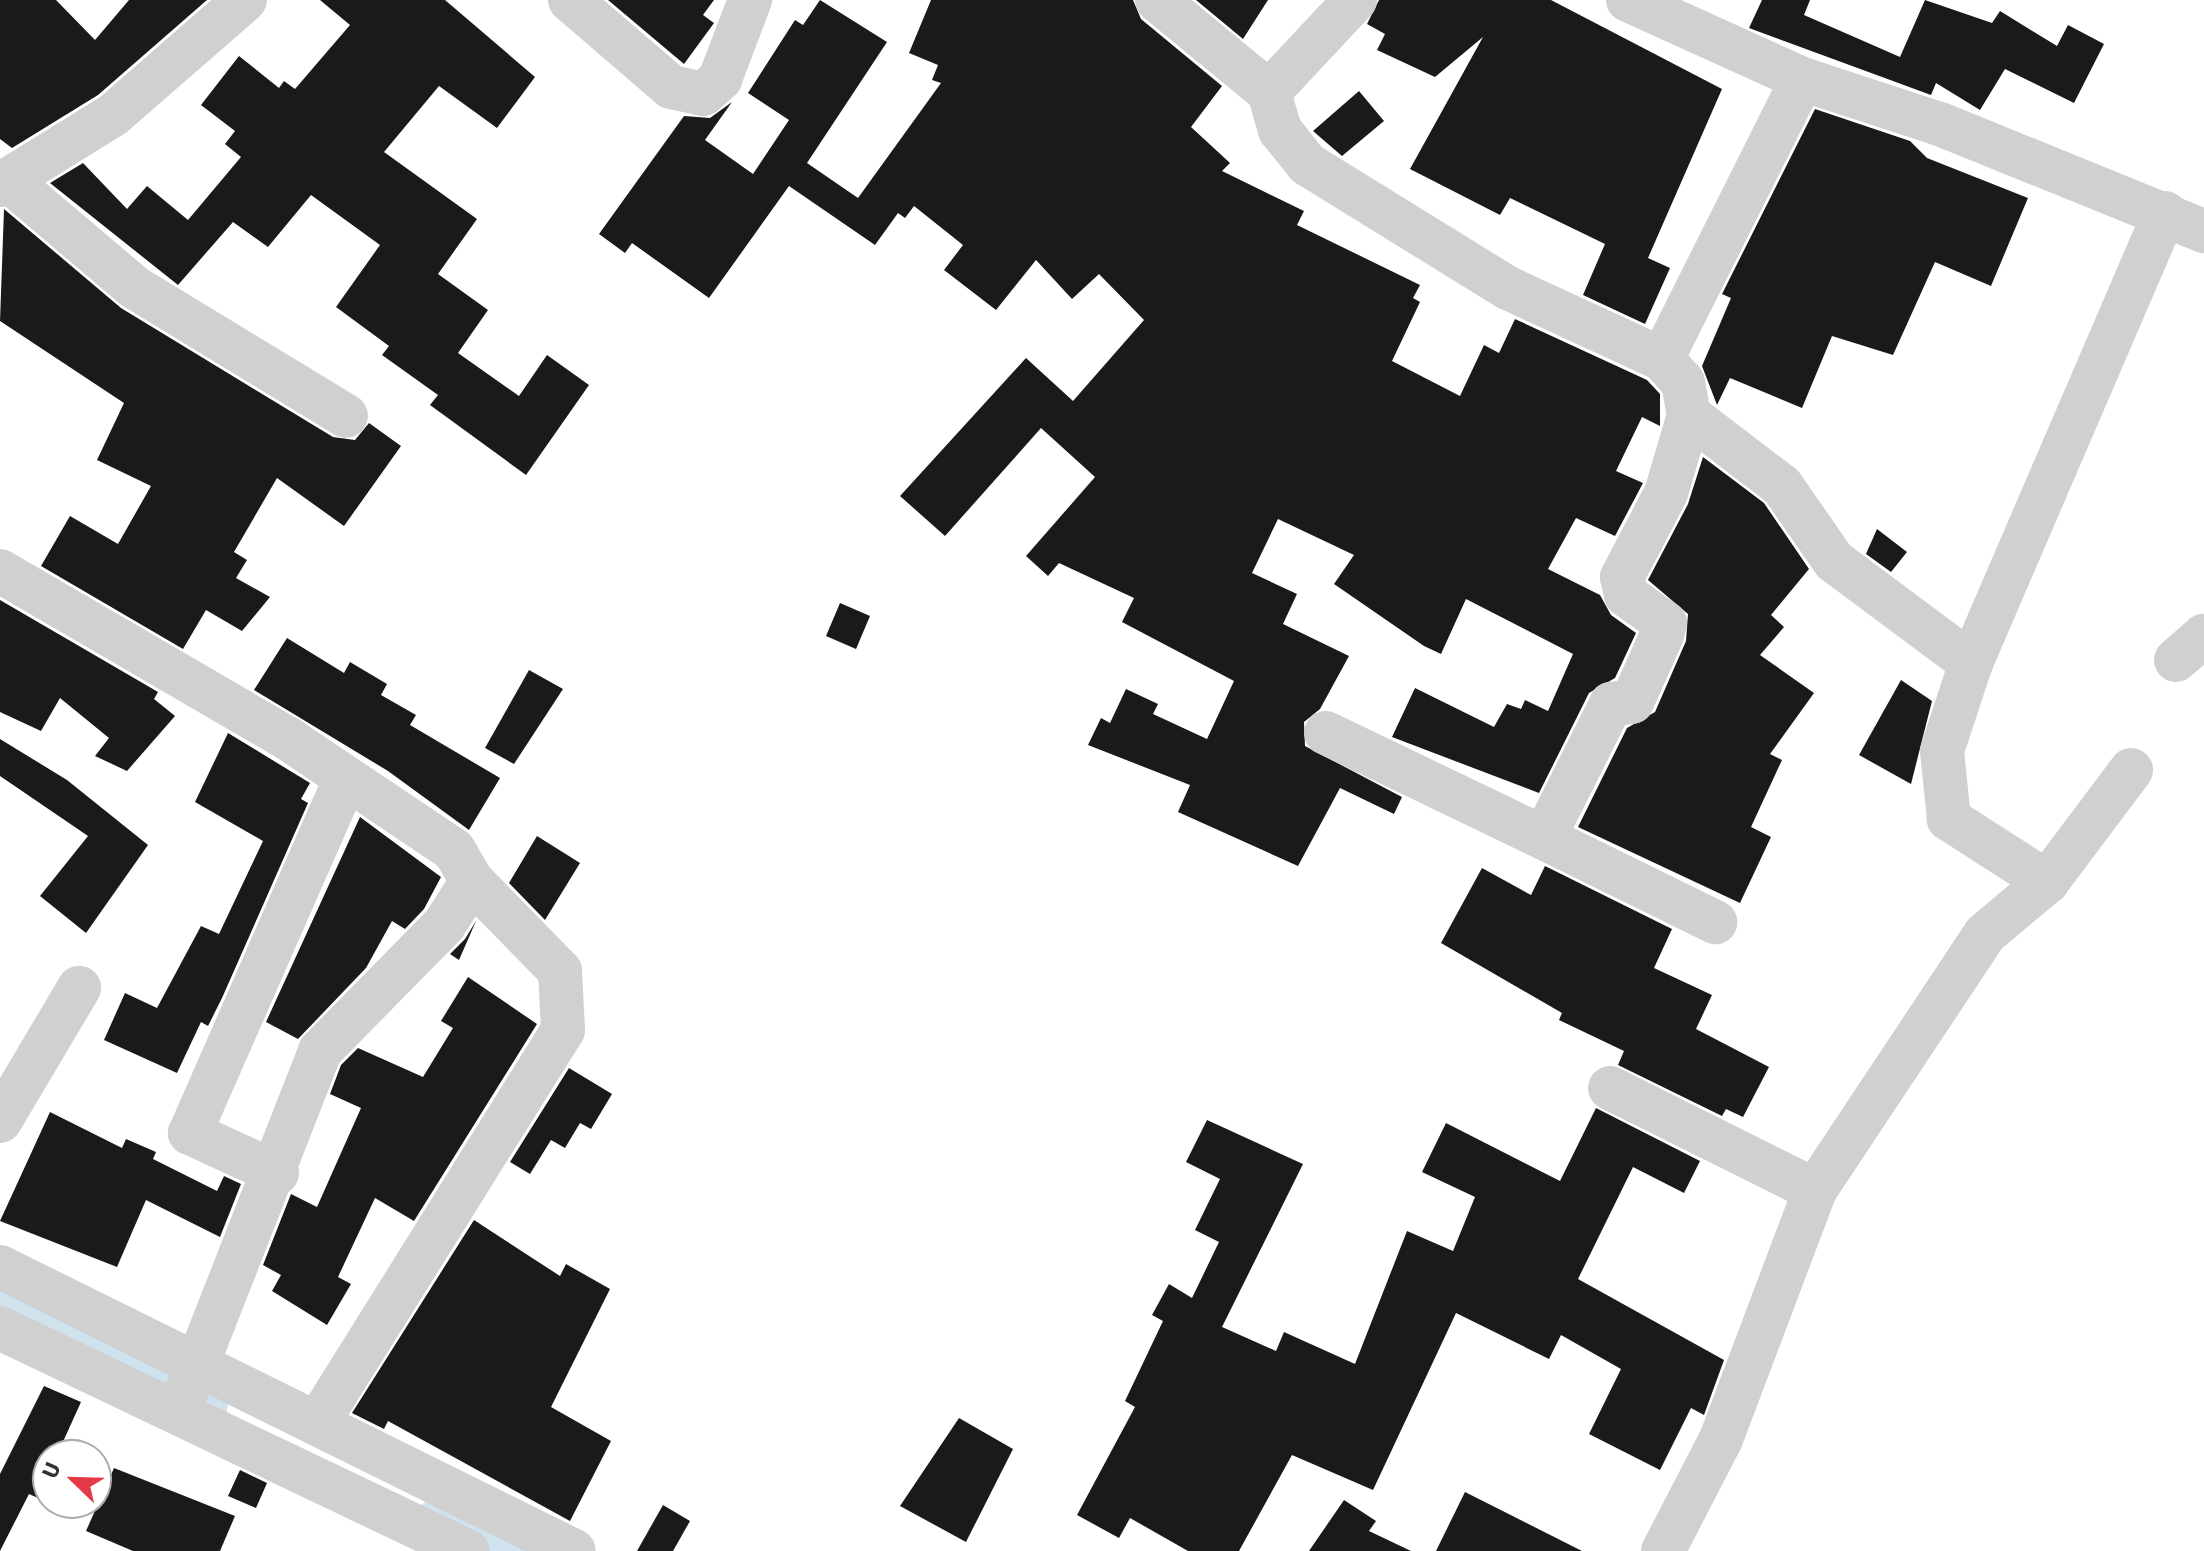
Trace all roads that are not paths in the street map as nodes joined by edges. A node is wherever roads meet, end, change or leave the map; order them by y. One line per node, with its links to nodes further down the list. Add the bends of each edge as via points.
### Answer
1 (245, 0): 9 (street, via 113,115)
2 (570, 0): 3 (street, via 671,87 703,94 720,79)
3 (750, 0)
4 (1157, 0): 8 (street)
5 (1355, 0): 8 (street)
6 (1628, 0): 7 (street)
7 (1802, 79): 10 (street); 12 (street)
8 (1269, 92): 12 (street, via 1280,130 1307,164 1508,288)
9 (4, 183): 14 (street, via 134,287)
10 (2165, 213): 11 (street); 16 (street)
11 (2204, 231)
12 (1662, 359): 13 (street, via 1683,382)
13 (1689, 415): 16 (street, via 1782,486 1834,561); 20 (street, via 1666,493 1622,577 1626,595 1665,623 1662,635 1632,702 1611,704)
14 (346, 416)
15 (0, 571): 19 (street, via 290,740)
16 (1971, 663): 22 (street, via 1942,751 1949,819)
17 (1326, 733): 20 (street)
18 (2131, 770): 22 (street)
19 (345, 780): 21 (street, via 454,850); 27 (street, via 190,1133)
20 (1544, 838): 23 (street)
21 (472, 881): 27 (street, via 444,925 332,1034); 32 (street, via 560,971 563,1030)
22 (2047, 882): 28 (street, via 1985,934)
23 (1715, 922)
24 (79, 988): 26 (street)
25 (1610, 1088): 28 (street)
26 (0, 1121)
27 (277, 1173): 31 (street)
28 (1815, 1190): 35 (street, via 1721,1439)
29 (0, 1267): 31 (street)
30 (0, 1328): 31 (street)
31 (190, 1389): 32 (street); 33 (street)
32 (317, 1423): 34 (street)
33 (467, 1551)
34 (574, 1551)
35 (1663, 1551)

